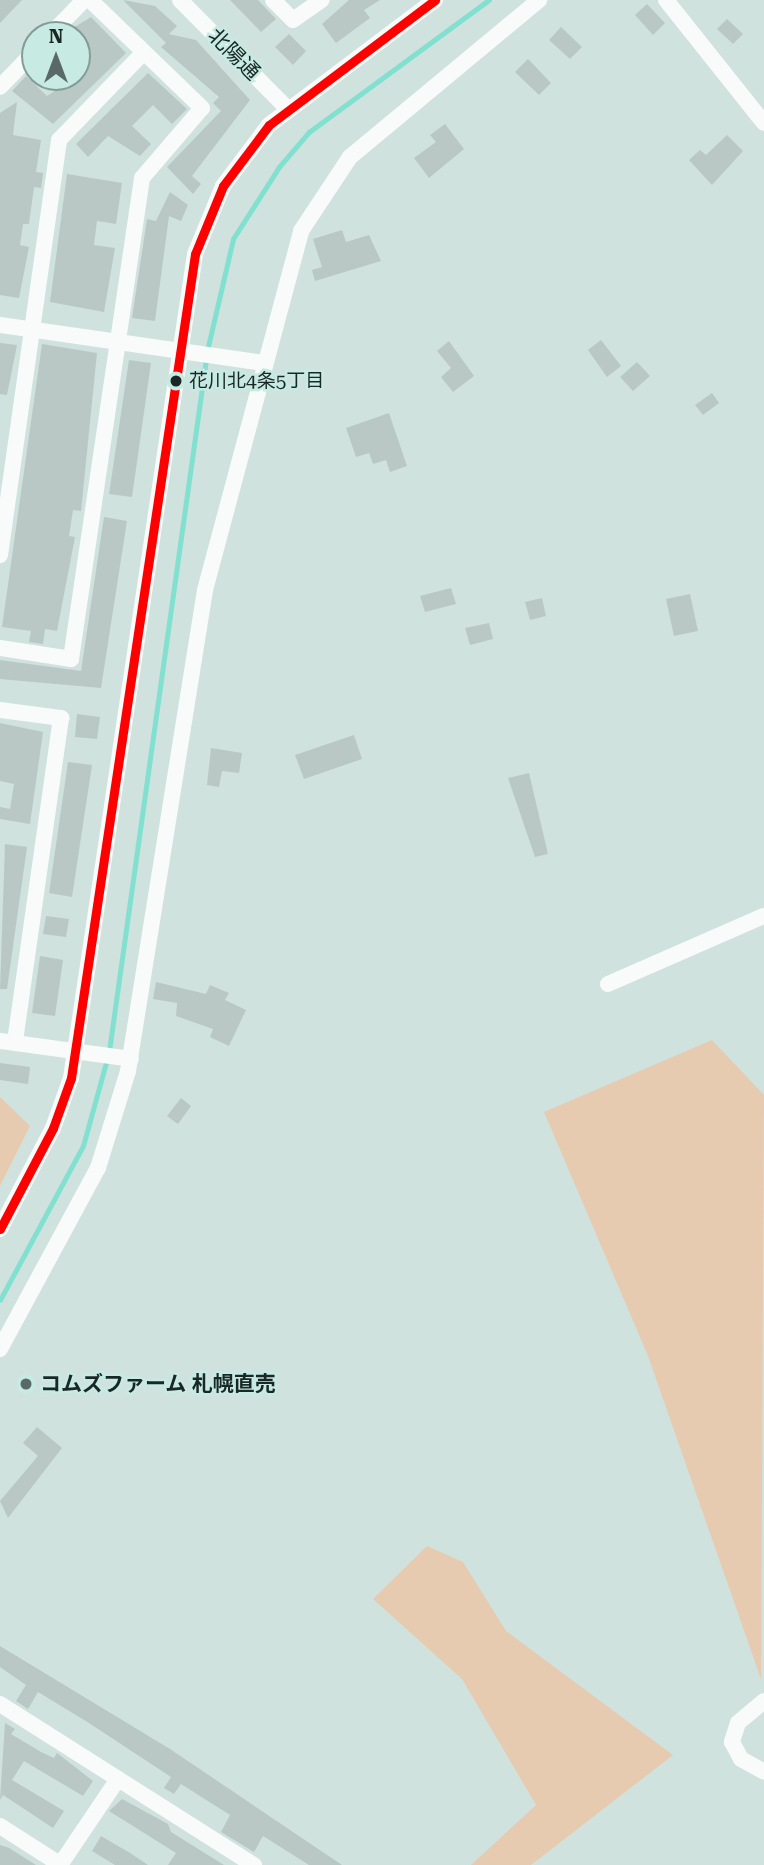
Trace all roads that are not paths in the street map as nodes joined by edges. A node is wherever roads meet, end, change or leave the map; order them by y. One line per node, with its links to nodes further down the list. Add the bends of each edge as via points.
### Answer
1 (87, 0): 8 (street); 9 (street)
2 (180, 0): 12 (street, 北陽通)
3 (273, 0): 4 (street, via 293,20)
4 (321, 0)
5 (435, 0): 12 (street)
6 (539, 0): 18 (street, via 378,131 324,189 301,232)
7 (666, 0): 13 (street)
8 (65, 21)
9 (144, 52): 15 (street, via 59,139); 16 (street, via 202,108 142,178)
10 (21, 65): 11 (street)
11 (0, 87)
12 (287, 108): 17 (street, via 246,152 205,226 186,288)
13 (764, 123)
14 (0, 325): 15 (street)
15 (33, 330): 16 (street); 19 (street)
16 (115, 342): 17 (street); 20 (street, via 71,659)
17 (177, 351): 18 (street); 25 (street)
18 (263, 363): 26 (street, via 205,590)
19 (0, 555)
20 (0, 648)
21 (0, 710): 24 (street, via 61,718)
22 (764, 916): 23 (street)
23 (608, 984)
24 (7, 1042): 25 (street)
25 (75, 1051): 26 (street); 27 (street, via 53,1128)
26 (124, 1058): 28 (street, via 98,1168)
27 (0, 1229)
28 (0, 1349)
29 (764, 1702): 31 (street, via 738,1723 732,1742 741,1759)
30 (0, 1704): 32 (street)
31 (764, 1772)
32 (118, 1779): 34 (street); 35 (street)
33 (0, 1826): 34 (street)
34 (60, 1865)
35 (254, 1865)

